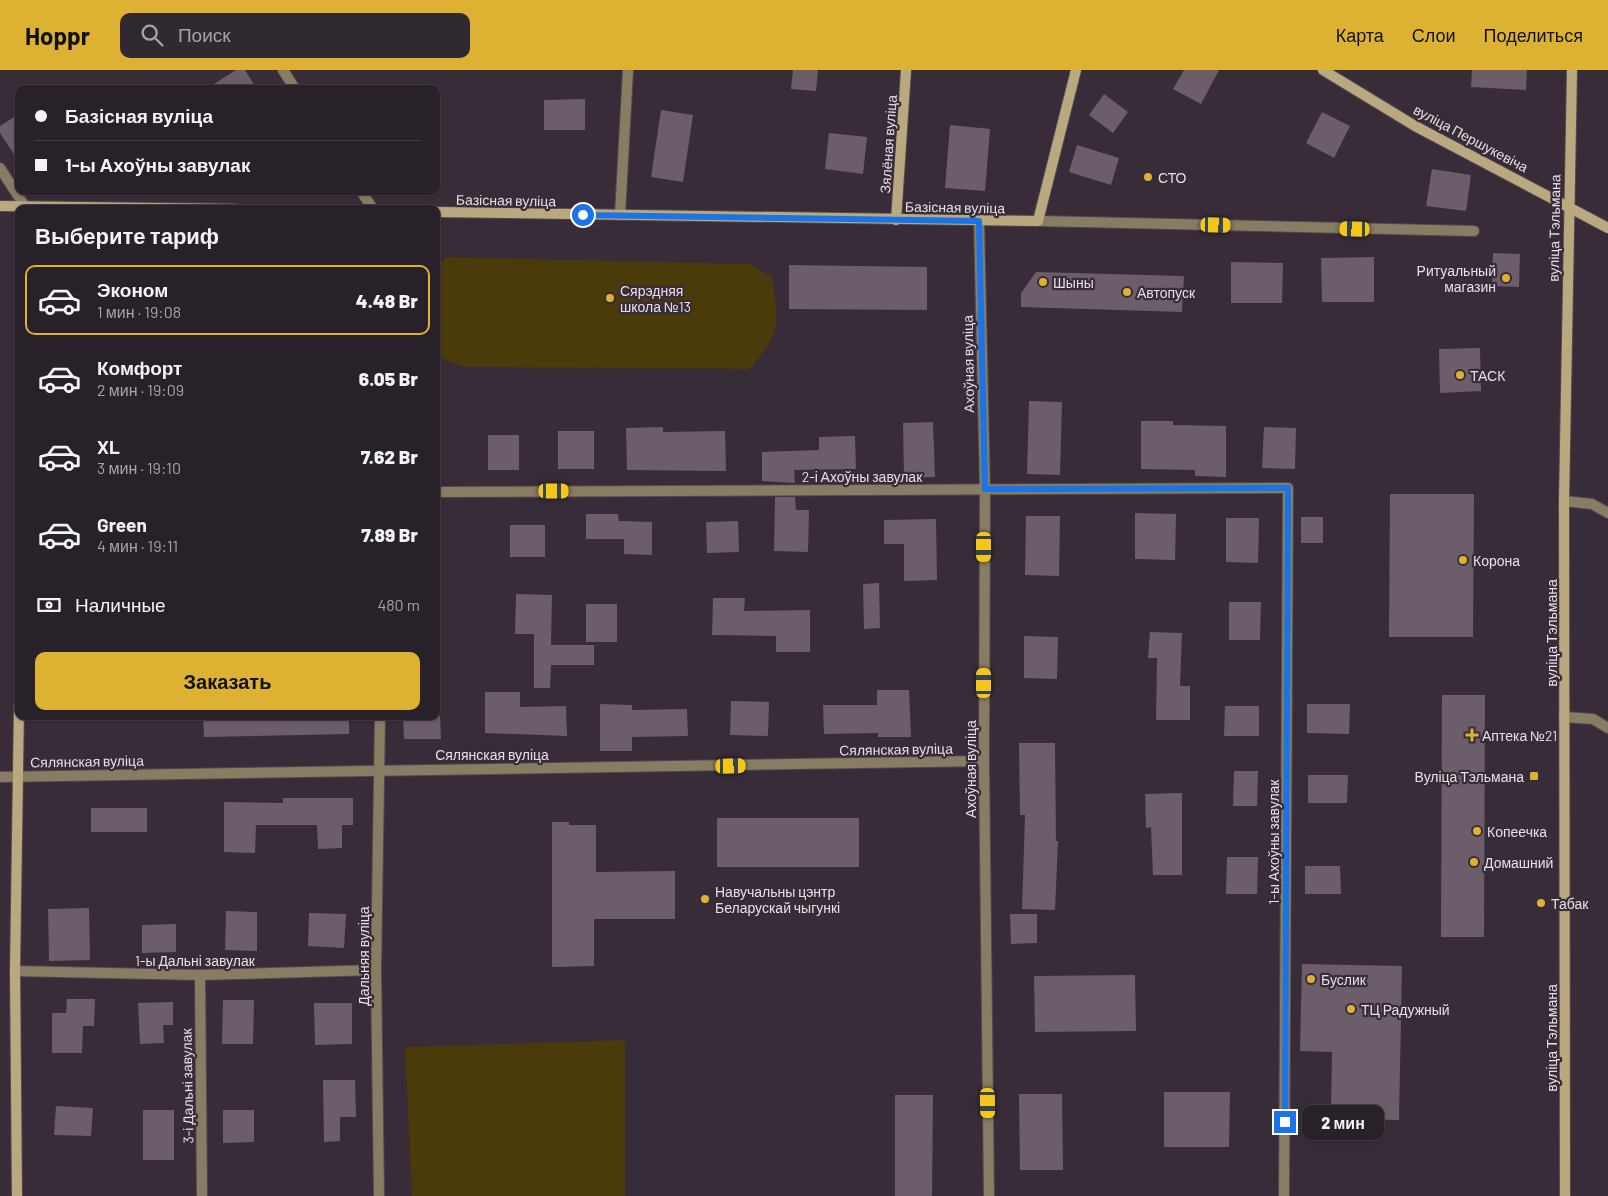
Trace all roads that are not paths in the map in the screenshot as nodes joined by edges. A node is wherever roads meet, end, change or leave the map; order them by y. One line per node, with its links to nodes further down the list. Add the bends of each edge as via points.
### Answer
1 (283, 70): 7 (street)
2 (628, 70): 14 (street)
3 (906, 70): 15 (main road, Зялёная вуліца)
4 (1076, 70): 17 (main road)
5 (1322, 70): 10 (main road, вуліца Першукевіча, via 1415,126)
6 (1572, 70): 10 (main road, вуліца Тэльмана)
7 (292, 85)
8 (0, 168): 9 (street)
9 (15, 192)
10 (1568, 205): 18 (main road, вуліца Першукевіча); 23 (main road, вуліца Тэльмана)
11 (0, 206): 12 (main road)
12 (15, 207)
13 (440, 212): 14 (main road, Базісная вуліца)
14 (620, 215): 15 (main road, Базісная вуліца)
15 (896, 220): 16 (main road, Базісная вуліца)
16 (979, 221): 17 (main road, Базісная вуліца); 21 (street, Ахоўная вуліца)
17 (1038, 221): 19 (street, Базісная вуліца)
18 (1608, 228)
19 (1474, 232)
20 (1288, 488): 21 (street, 2-і Ахоўны завулак); 40 (street, 1-ы Ахоўны завулак)
21 (985, 489): 22 (street, 2-і Ахоўны завулак); 29 (street, Ахоўная вуліца)
22 (440, 492)
23 (1564, 501): 24 (street, via 1592,504); 25 (main road, вуліца Тэльмана)
24 (1608, 513)
25 (1564, 717): 28 (street, via 1593,719); 41 (main road, вуліца Тэльмана)
26 (19, 720): 32 (main road)
27 (380, 720): 30 (street, Дальняя вуліца)
28 (1608, 728)
29 (984, 761): 30 (street, Сялянская вуліца); 39 (street, Ахоўная вуліца)
30 (380, 769): 32 (street, Сялянская вуліца); 33 (street, Дальняя вуліца)
31 (0, 777): 32 (street, Сялянская вуліца)
32 (18, 777): 34 (main road)
33 (376, 970): 35 (street, 1-ы Дальні завулак); 38 (street, Дальняя вуліца)
34 (15, 972): 35 (street, 1-ы Дальні завулак); 36 (main road)
35 (200, 975): 37 (street, 3-і Дальні завулак)
36 (17, 1196)
37 (202, 1196)
38 (379, 1196)
39 (989, 1196)
40 (1284, 1196)
41 (1565, 1196)

